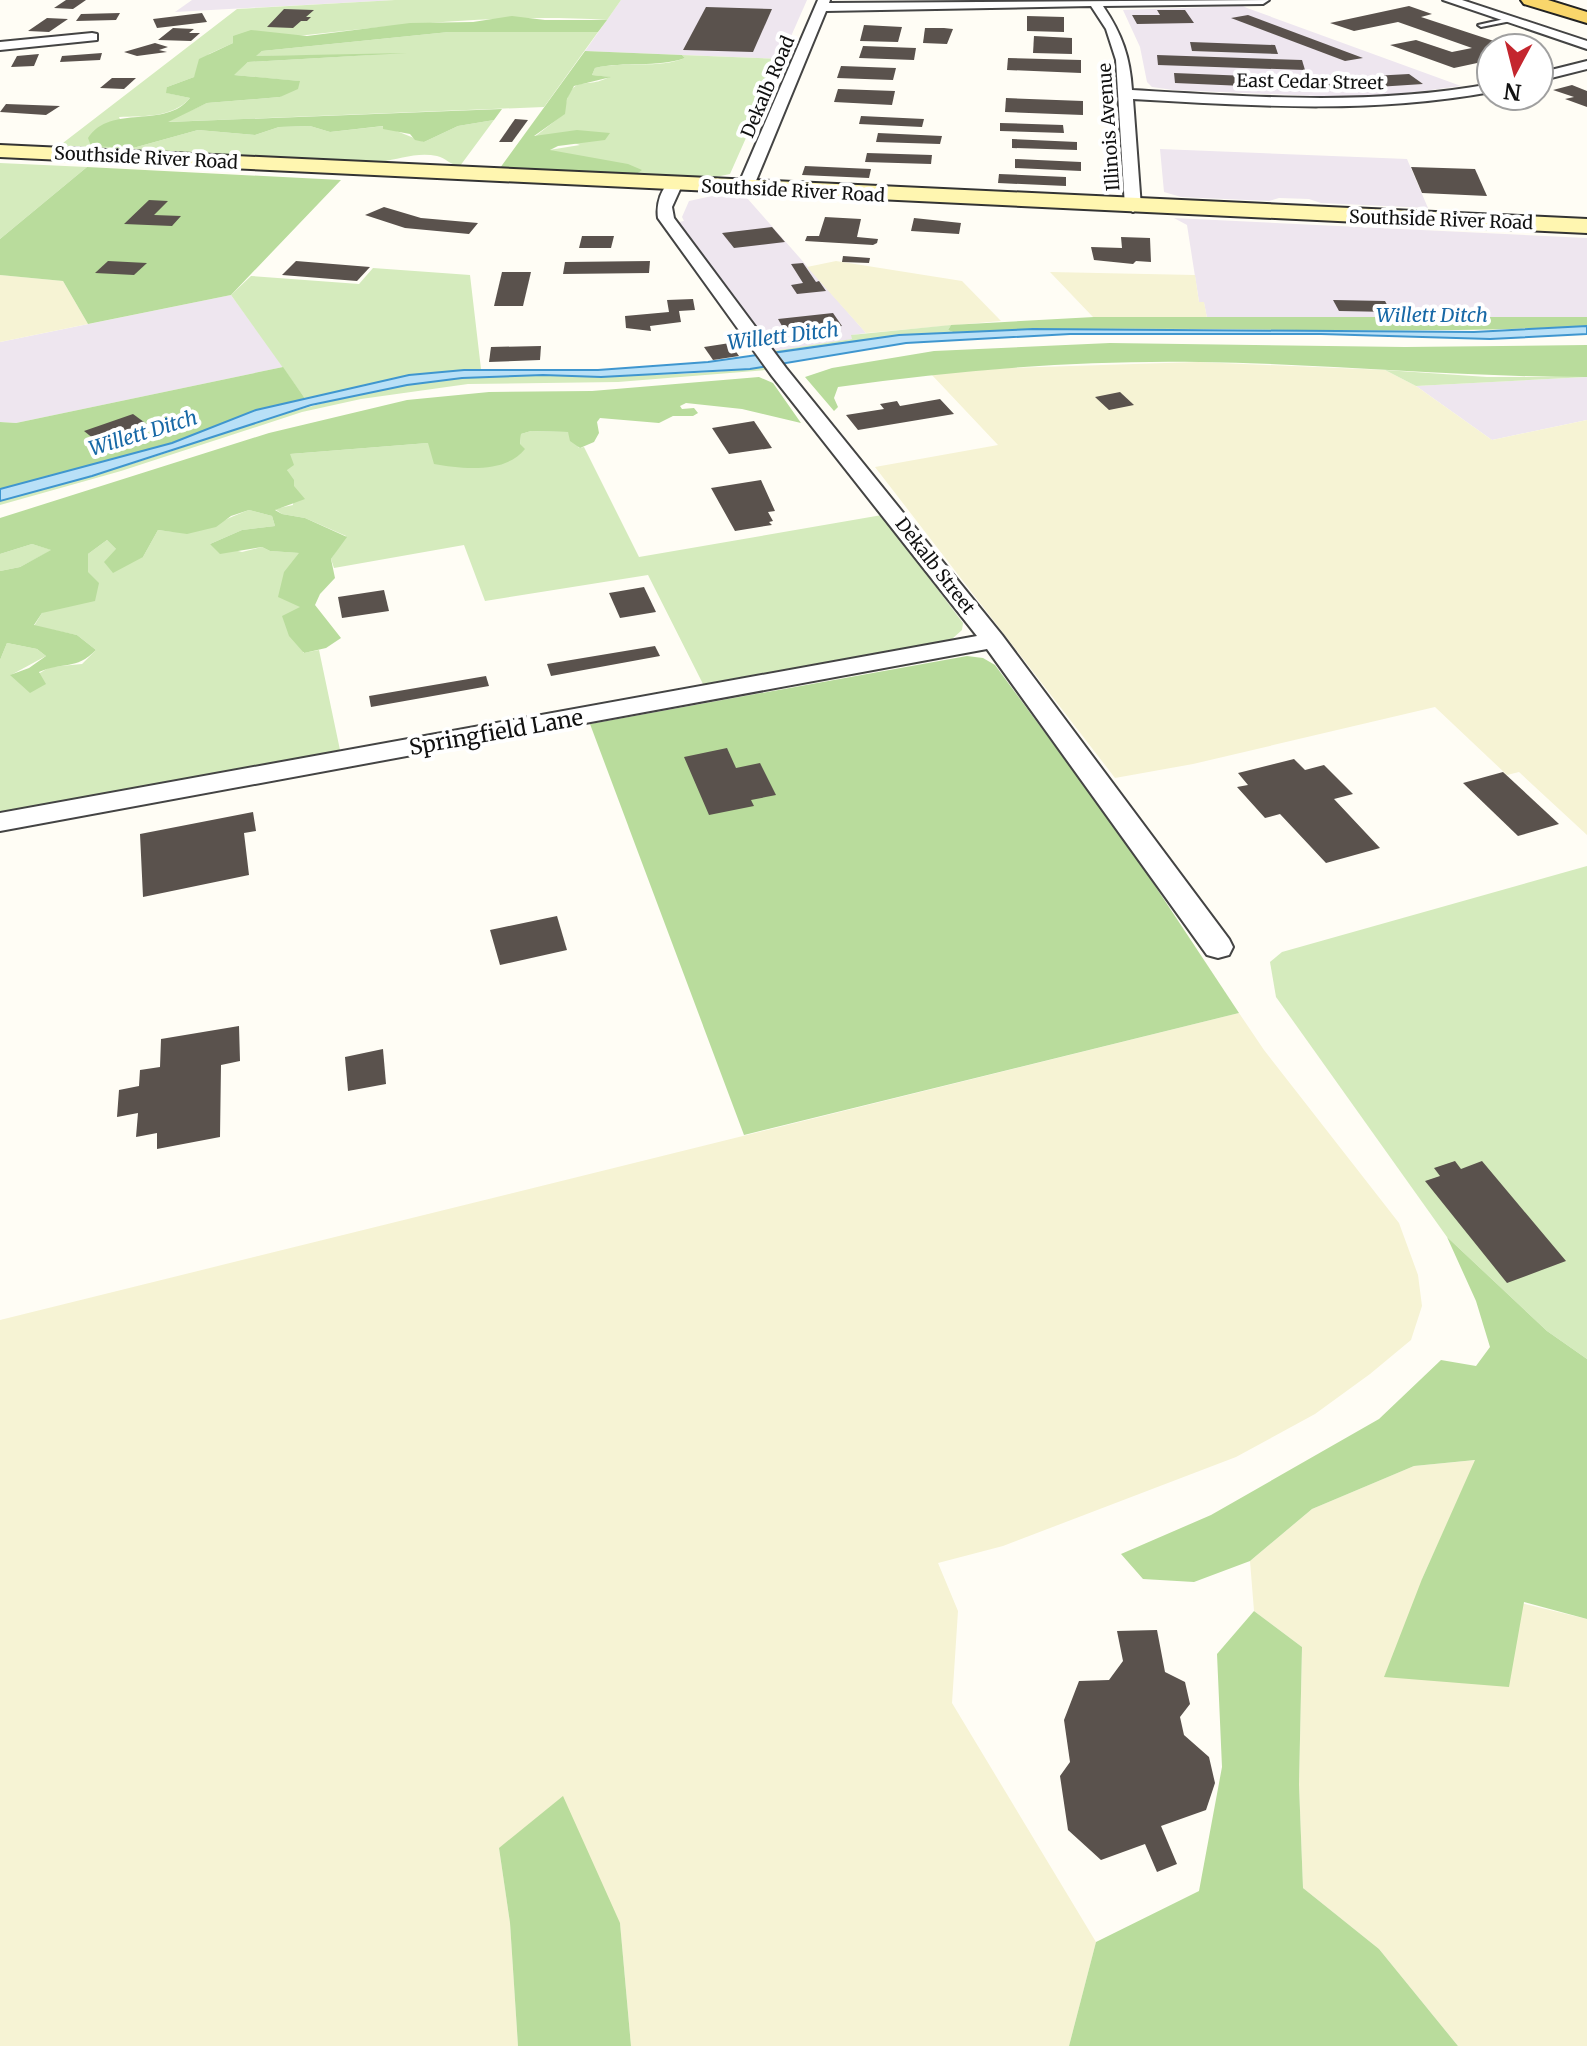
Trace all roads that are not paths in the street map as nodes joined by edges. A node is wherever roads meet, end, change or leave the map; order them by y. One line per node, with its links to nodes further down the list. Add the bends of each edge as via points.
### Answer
1 (1263, 0): 6 (street)
2 (1449, 0): 9 (street)
3 (1530, 0): 8 (main road)
4 (1568, 0): 7 (main road)
5 (823, 3): 6 (street); 20 (street, Dekalb Road)
6 (1095, 3): 17 (street, Illinois Avenue, via 1119,44)
7 (1587, 6)
8 (1587, 18)
9 (1509, 20): 10 (lane); 12 (street)
10 (1481, 25)
11 (92, 37): 13 (street)
12 (1587, 45)
13 (0, 46)
14 (1587, 65): 15 (street)
15 (1555, 73)
16 (1475, 91): 17 (street, East Cedar Street, via 1353,103)
17 (1127, 94): 21 (street, Illinois Avenue)
18 (0, 151): 19 (main road, Southside River Road)
19 (674, 185): 20 (main road, Southside River Road); 23 (street, Dekalb Street, via 664,207 666,218 770,359)
20 (745, 188): 21 (main road, Southside River Road)
21 (1133, 207): 22 (main road, Southside River Road)
22 (1587, 226)
23 (993, 640): 24 (street, Springfield Lane); 25 (street, Dekalb Street)
24 (0, 822)
25 (1218, 947)

